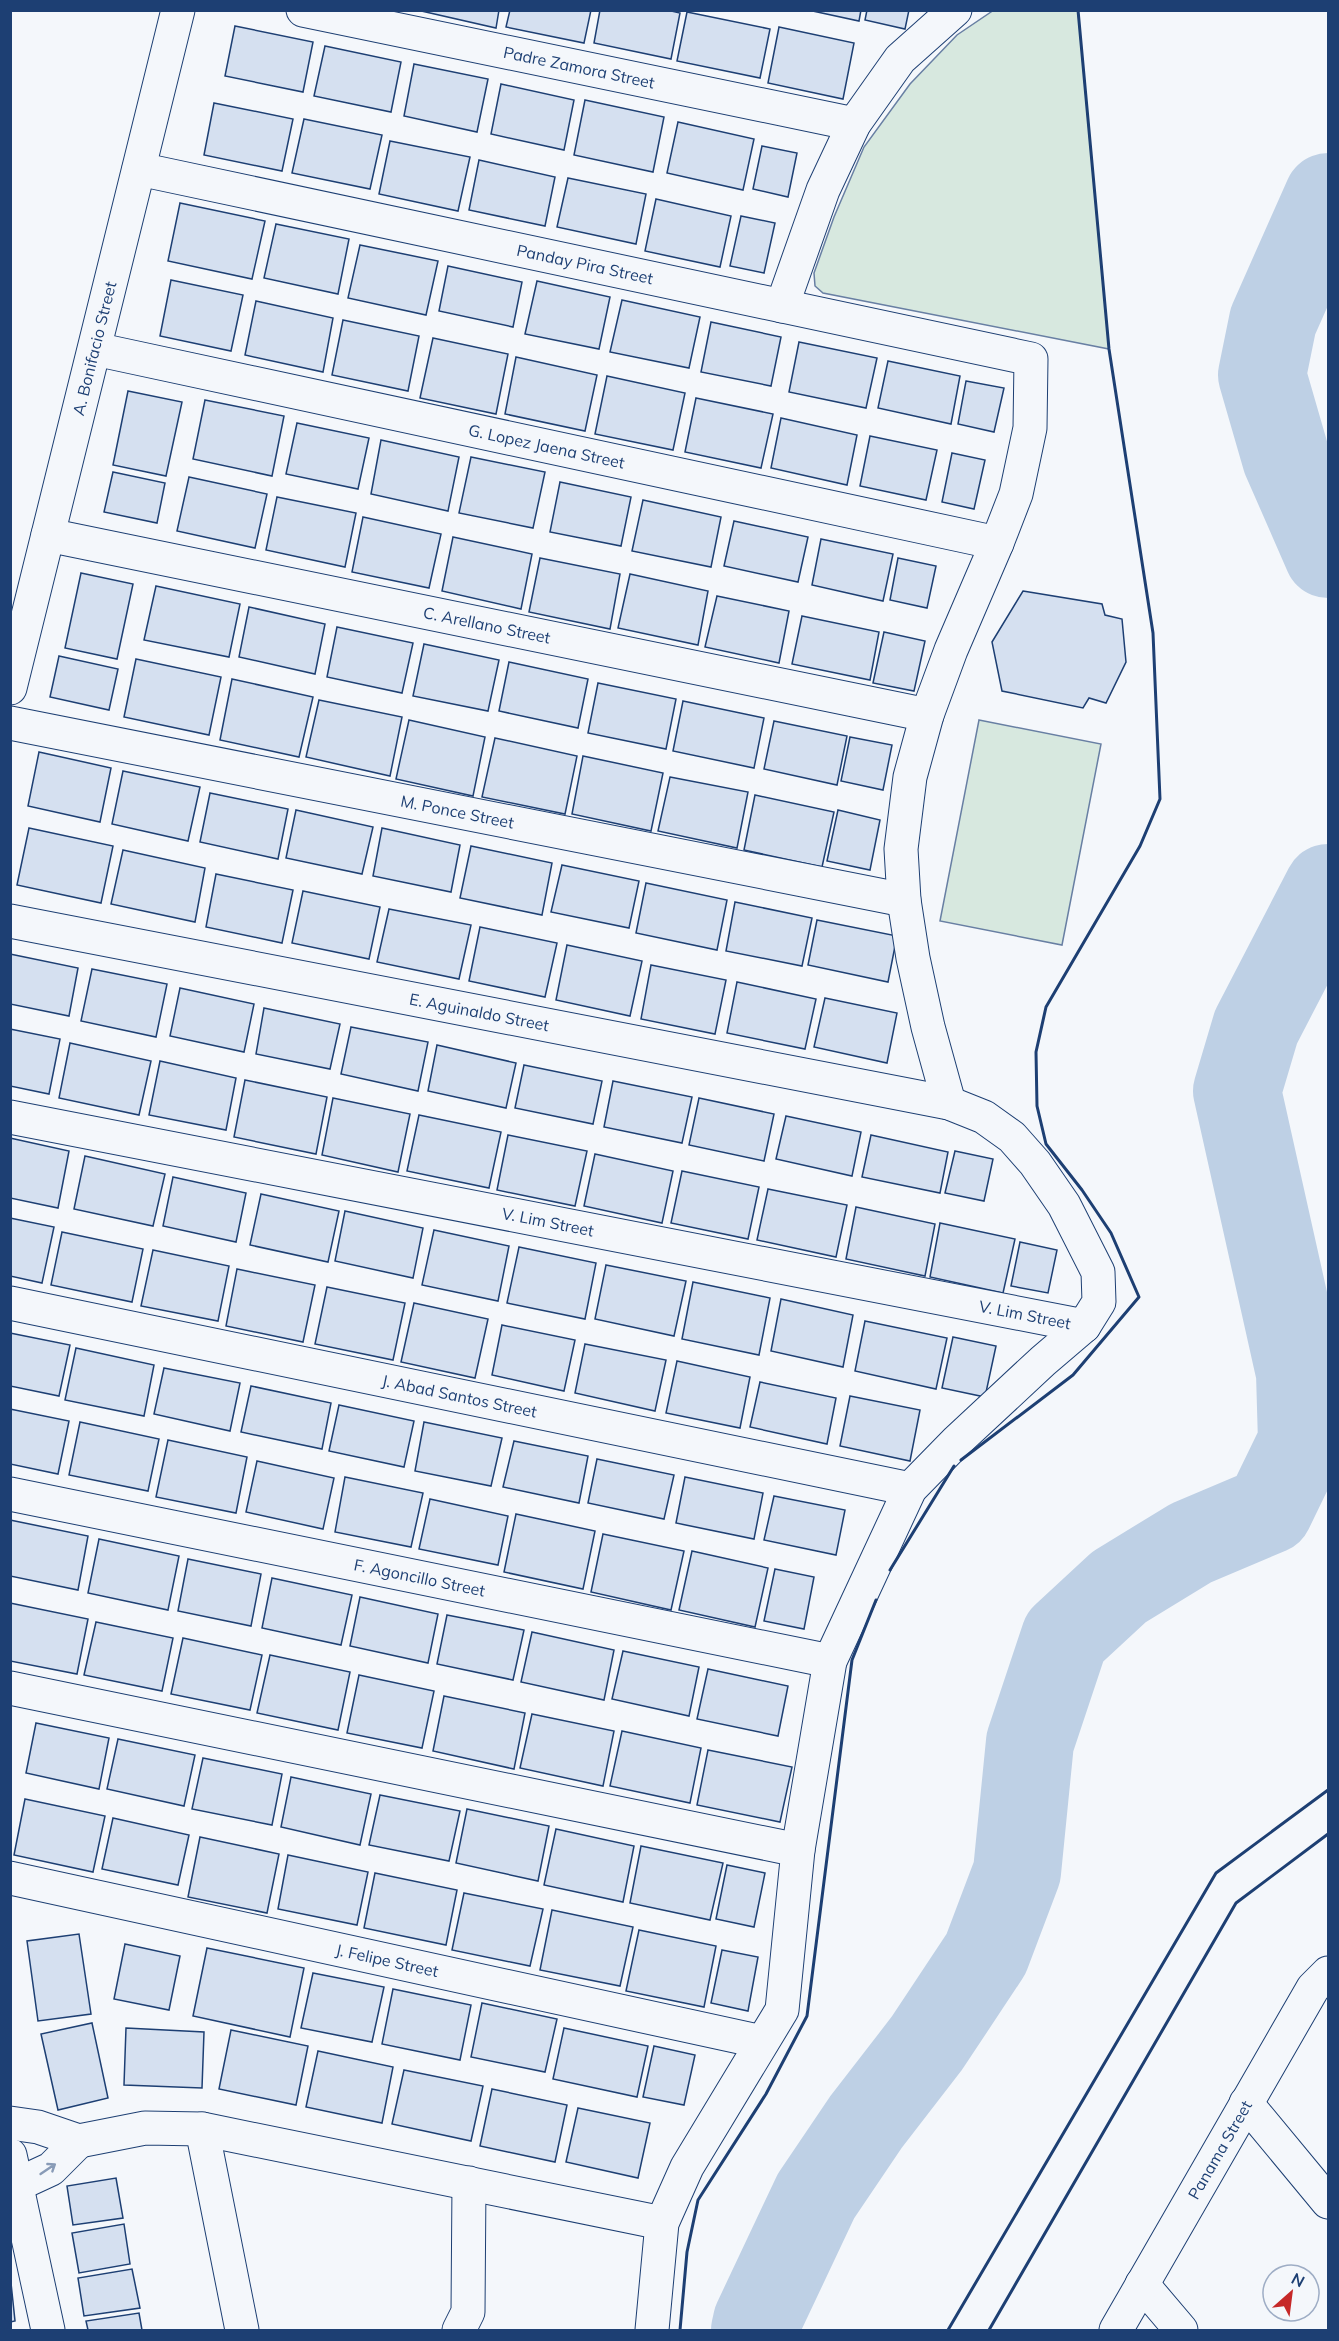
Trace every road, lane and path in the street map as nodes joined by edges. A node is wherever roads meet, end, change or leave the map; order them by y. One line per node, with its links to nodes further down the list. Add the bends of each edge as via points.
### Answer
1 (178, 10): 5 (street, A. Bonifacio Street)
2 (303, 10): 4 (street, Padre Zamora Street)
3 (955, 10): 4 (street, via 900,59)
4 (854, 124): 6 (street, via 823,190)
5 (139, 169): 6 (street, Panday Pira Street); 7 (street, A. Bonifacio Street)
6 (782, 306): 9 (street, Panday Pira Street, via 1031,359 1030,428 1016,494)
7 (95, 349): 8 (street, A. Bonifacio Street); 9 (street, G. Lopez Jaena Street)
8 (48, 535): 10 (street, A. Bonifacio Street); 11 (street, C. Arellano Street)
9 (997, 543): 11 (street)
10 (10, 688)
11 (927, 715): 13 (street, via 910,777 900,849)
12 (10, 723): 13 (street, M. Ponce Street)
13 (904, 900): 15 (street, via 926,1015)
14 (10, 921): 15 (street, E. Aguinaldo Street)
15 (949, 1104): 18 (street, E. Aguinaldo Street, via 984,1118 1012,1137 1064,1204 1098,1272 1099,1302)
16 (10, 1117): 18 (street, V. Lim Street)
17 (10, 1303): 19 (street, J. Abad Santos Street)
18 (1084, 1326): 19 (street, E. Aguinaldo Street)
19 (910, 1489): 21 (street)
20 (10, 1494): 21 (street, F. Agoncillo Street)
21 (830, 1661): 23 (street)
22 (10, 1688): 23 (street)
23 (798, 1850): 26 (street, via 782,2010)
24 (10, 1878): 26 (street, J. Felipe Street)
25 (1329, 1973): 27 (street, Panama Street, via 1313,1988)
26 (762, 2042): 35 (street, via 687,2167)
27 (1246, 2103): 34 (street); 36 (street, Panama Street)
28 (10, 2123): 30 (street, via 38,2127)
29 (202, 2129): 30 (street, via 146,2128); 32 (street); 38 (street)
30 (79, 2141): 33 (street, one-way to 30, via 51,2169)
31 (10, 2155): 33 (street)
32 (469, 2183): 35 (street); 39 (street, via 468,2312)
33 (13, 2188): 37 (street)
34 (1329, 2202)
35 (662, 2223): 40 (street)
36 (1142, 2284): 41 (street, Panama Street); 42 (street)
37 (48, 2331)
38 (242, 2331)
39 (459, 2331)
40 (652, 2331)
41 (1116, 2331)
42 (1181, 2331)

